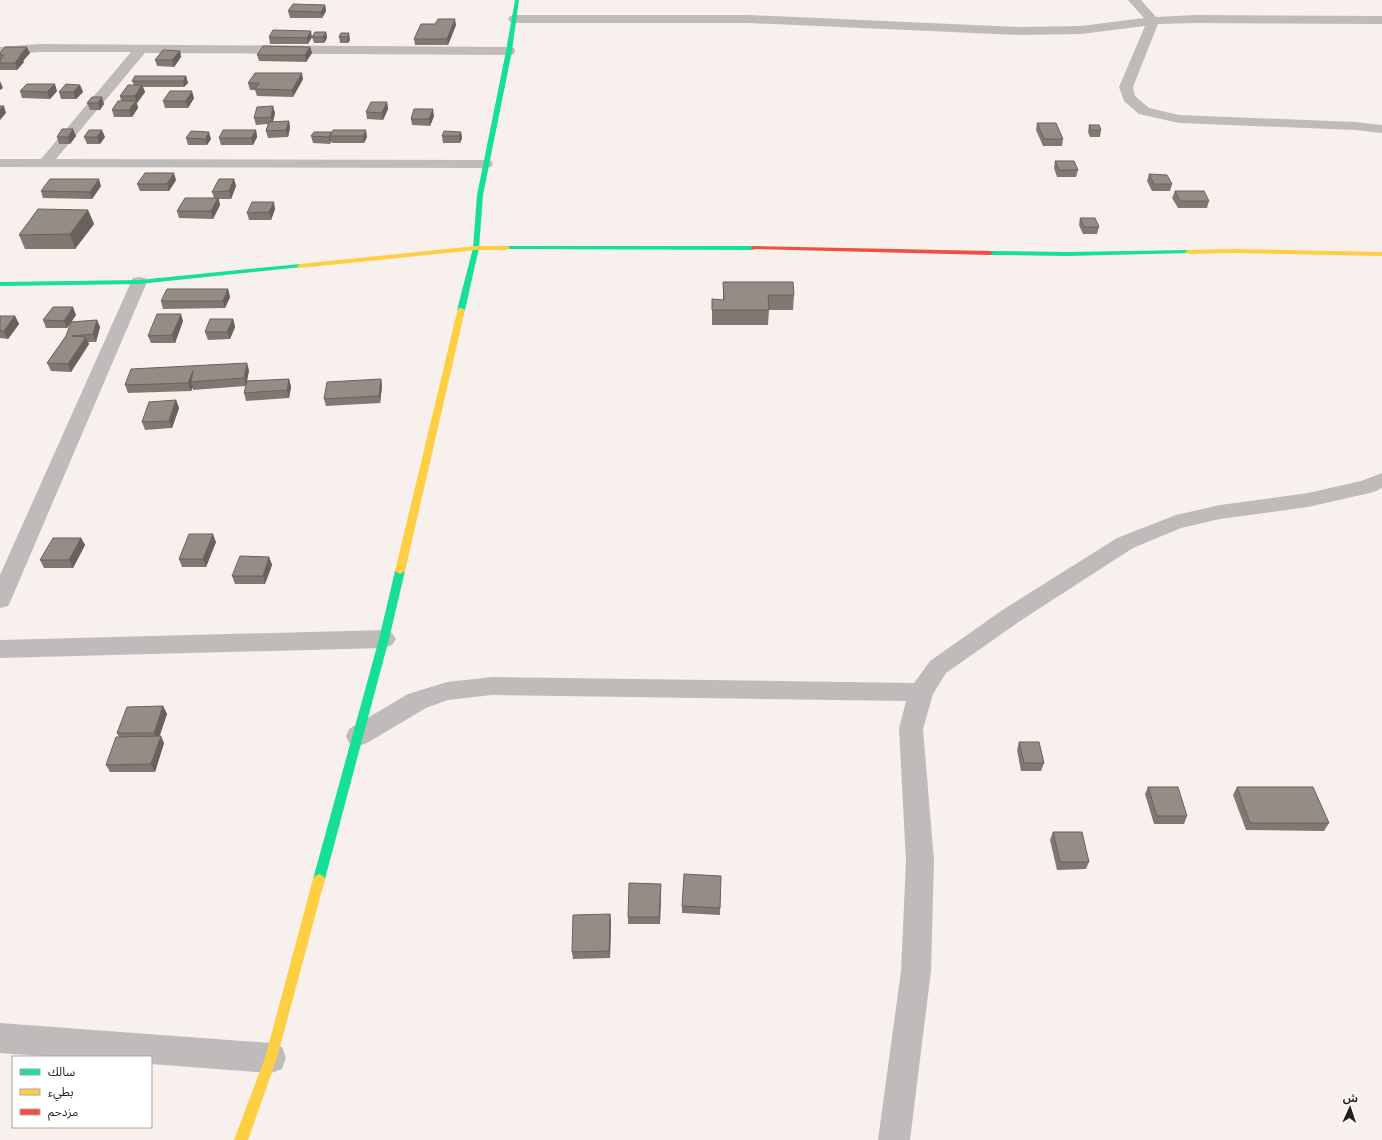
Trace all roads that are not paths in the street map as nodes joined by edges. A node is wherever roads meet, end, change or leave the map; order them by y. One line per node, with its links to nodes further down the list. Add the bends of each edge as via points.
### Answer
1 (517, 0): 3 (street)
2 (1134, 0): 5 (street)
3 (514, 19): 5 (street, via 749,19 1020,31 1081,30); 8 (street)
4 (1382, 20): 5 (street)
5 (1153, 21): 9 (street, via 1126,87 1129,98 1144,111 1179,119)
6 (142, 48): 7 (street, via 39,48); 8 (street); 11 (street)
7 (0, 51)
8 (509, 51): 12 (street)
9 (1382, 129)
10 (0, 163): 11 (street)
11 (45, 163): 12 (street)
12 (486, 164): 13 (street, via 480,195)
13 (476, 248): 14 (street, via 755,248 1067,254 1242,251); 15 (street); 19 (street)
14 (1382, 254)
15 (139, 282): 16 (street); 18 (street)
16 (0, 284)
17 (1382, 480): 21 (street, via 1367,487 1308,500 1220,512 1176,522 1125,543 1012,615 938,667)
18 (0, 600)
19 (384, 639): 20 (street); 22 (street)
20 (0, 650)
21 (921, 692): 22 (street, via 492,686 447,691 417,701); 26 (street, via 911,729 920,861 916,971)
22 (358, 736): 24 (street)
23 (0, 1038): 24 (street)
24 (271, 1058): 25 (street)
25 (241, 1140)
26 (894, 1140)

